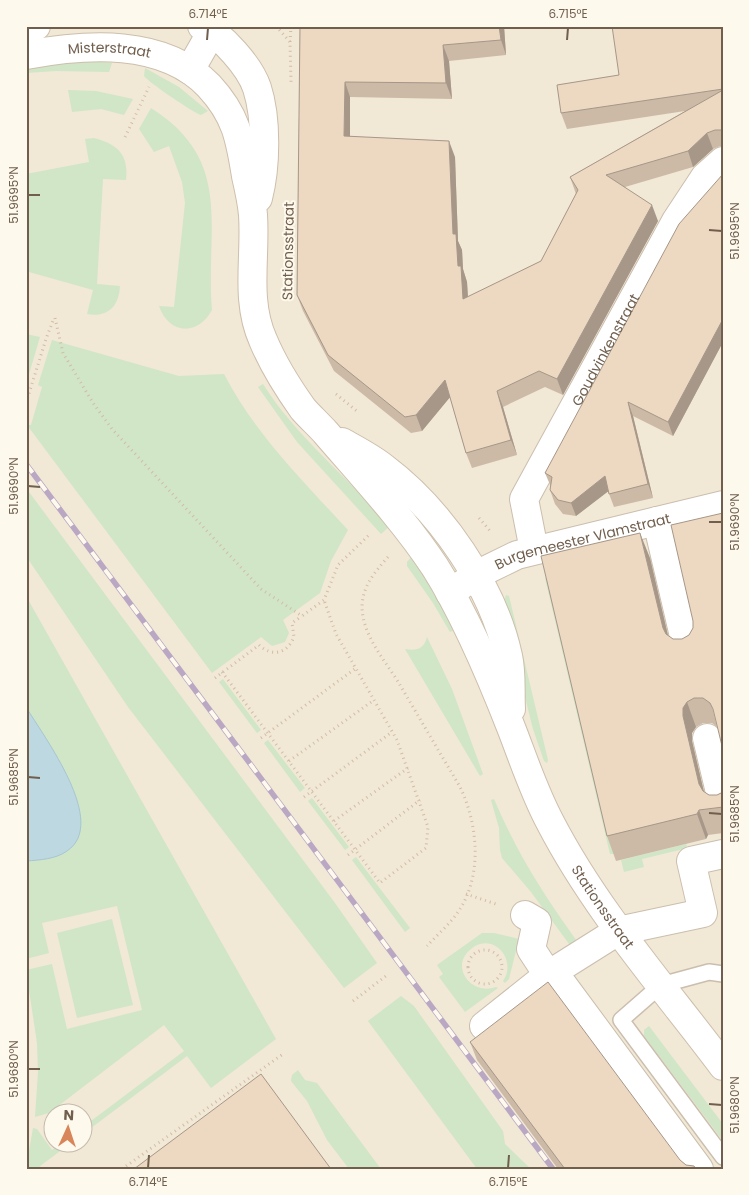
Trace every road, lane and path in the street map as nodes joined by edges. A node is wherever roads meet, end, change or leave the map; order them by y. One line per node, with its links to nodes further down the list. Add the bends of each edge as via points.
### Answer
1 (36, 26): 5 (street)
2 (276, 26): 6 (path)
3 (291, 26): 6 (path)
4 (210, 28): 8 (street); 16 (street, Stationsstraat, via 235,55 257,88 264,176)
5 (26, 31)
6 (290, 42): 12 (path)
7 (26, 55): 8 (street, Misterstraat, via 113,48 146,52)
8 (190, 70): 16 (street, Stationsstraat, via 227,107 237,125)
9 (142, 84): 10 (path)
10 (149, 87): 11 (path); 13 (path)
11 (157, 91)
12 (291, 92)
13 (125, 137)
14 (723, 161): 28 (street, Goudvinkenstraat, via 705,176 676,221 524,499)
15 (289, 205): 17 (path, Stationsstraat)
16 (253, 215): 23 (street, Stationsstraat, via 252,280 257,325 289,387 305,411)
17 (288, 233)
18 (287, 271): 19 (path, Stationsstraat)
19 (288, 299)
20 (335, 393): 22 (path)
21 (26, 403): 32 (path, via 55,318 63,353 112,429 261,588)
22 (365, 418)
23 (324, 430): 27 (street, Stationsstraat); 29 (street, Stationsstraat, via 384,467 408,488 449,535)
24 (723, 505): 25 (street, Burgemeester Vlamstraat)
25 (657, 521): 28 (street, Burgemeester Vlamstraat); 33 (street)
26 (372, 532): 31 (path, via 338,565)
27 (412, 535): 30 (street, Stationsstraat); 53 (path, via 370,577 362,607 367,630 378,651 467,802 476,847 472,878)
28 (534, 550): 29 (street, Burgemeester Vlamstraat, via 504,560)
29 (476, 575): 30 (street, Burgemeester Vlamstraat); 38 (street, Stationsstraat, via 491,604 508,657)
30 (450, 593): 38 (street, Stationsstraat)
31 (324, 600): 32 (path); 34 (path, via 336,634)
32 (302, 616): 35 (path, via 292,623 294,638 288,648 282,652 269,652 259,645)
33 (687, 649)
34 (356, 668): 37 (path); 39 (path)
35 (222, 672): 36 (path); 39 (path)
36 (215, 678)
37 (374, 700): 40 (path); 43 (path)
38 (512, 730): 56 (street, Stationsstraat, via 548,819 584,882)
39 (268, 732): 41 (path); 43 (path)
40 (392, 732): 44 (path); 45 (path)
41 (261, 738)
42 (707, 738): 48 (street)
43 (289, 761): 45 (path)
44 (408, 768): 47 (path); 49 (path)
45 (311, 792): 46 (path); 49 (path)
46 (304, 796)
47 (420, 800): 50 (path); 50 (path, via 428,827 426,848 380,883)
48 (723, 805)
49 (334, 821): 50 (path)
50 (355, 850): 52 (path)
51 (723, 854): 56 (street, via 691,861 702,913)
52 (348, 855)
53 (466, 894): 54 (path); 57 (path, via 458,912)
54 (488, 901)
55 (525, 915): 59 (street, via 537,922 531,949)
56 (618, 931): 59 (street); 62 (street, Stationsstraat)
57 (427, 946)
58 (723, 974): 62 (lane, via 709,972)
59 (548, 975): 64 (street); 69 (street, via 563,985)
60 (386, 976): 63 (path)
61 (480, 983): 61 (path, via 492,983 500,975 500,960 493,952 477,952 469,960 468,971)
62 (661, 985): 66 (street, Stationsstraat); 67 (lane, via 621,1020)
63 (353, 1001)
64 (484, 1026)
65 (283, 1054): 68 (path)
66 (723, 1066)
67 (723, 1157)
68 (122, 1169)
69 (699, 1169)

